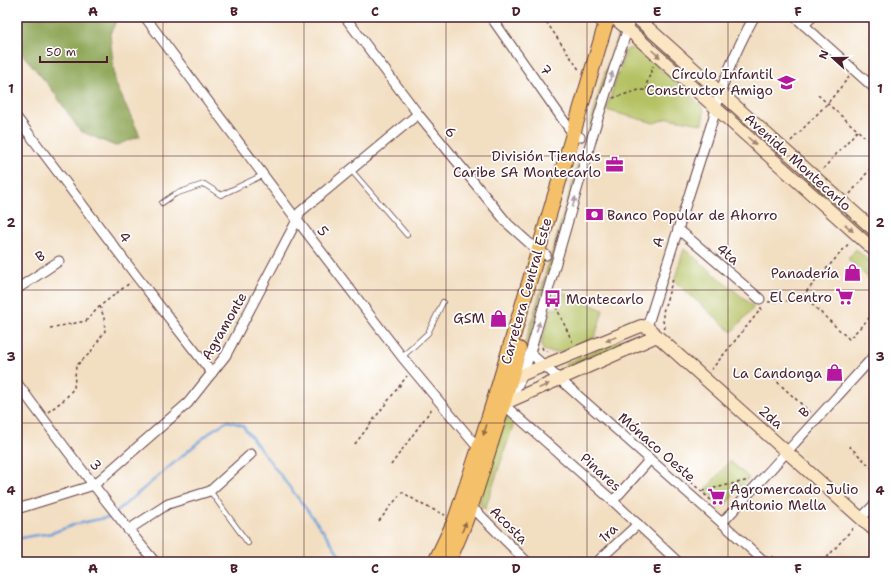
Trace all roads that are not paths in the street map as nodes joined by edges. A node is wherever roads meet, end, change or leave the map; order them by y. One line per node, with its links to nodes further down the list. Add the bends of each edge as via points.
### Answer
1 (145, 17): 17 (street, 5)
2 (345, 17): 13 (street, 6)
3 (491, 17): 15 (street, 7)
4 (636, 17): 11 (main road, Avenida Montecarlo)
5 (754, 17): 11 (street, A, via 741,40)
6 (794, 17): 9 (street)
7 (812, 17): 9 (street)
8 (615, 20): 12 (main road, Avenida Montecarlo, one-way to 12); 15 (main road, Carretera Central Este); 31 (street, one-way to 8, via 593,134)
9 (804, 25): 10 (street)
10 (874, 88)
11 (720, 93): 12 (street, A); 21 (main road, Avenida Montecarlo)
12 (716, 108): 20 (street, A); 23 (main road, Avenida Montecarlo, one-way to 23)
13 (418, 114): 16 (street, Agramonte); 24 (street, 6, via 508,224)
14 (17, 118): 35 (street, 4)
15 (576, 136): 24 (main road, Carretera Central Este)
16 (351, 170): 19 (street, Agramonte, via 300,212); 22 (lane)
17 (263, 175): 18 (lane, via 221,195 204,184 175,194); 19 (street, 5)
18 (162, 203)
19 (297, 220): 33 (street, 5); 35 (street, Agramonte, via 226,355)
20 (678, 229): 27 (street, 4ta); 29 (street, A)
21 (874, 230)
22 (407, 235)
23 (874, 250)
24 (542, 253): 36 (main road, Carretera Central Este)
25 (59, 261): 26 (street, B)
26 (17, 289)
27 (760, 299)
28 (443, 302): 33 (lane, via 428,333)
29 (647, 327): 30 (main road, 2da); 34 (main road, one-way to 34, via 641,326)
30 (661, 334): 37 (main road); 40 (main road, 2da)
31 (530, 353): 34 (street, Mónaco Oeste); 36 (street)
32 (874, 356): 40 (street, B)
33 (402, 357): 41 (street, 5)
34 (544, 365): 36 (main road); 37 (street, Mónaco Oeste)
35 (212, 373): 44 (street, Agramonte, via 188,403)
36 (511, 379): 39 (main road, Carretera Central Este)
37 (560, 379): 39 (main road, one-way to 37); 43 (street, Mónaco Oeste)
38 (17, 383): 44 (street, 3)
39 (501, 404): 41 (main road, Carretera Central Este); 46 (street, Pinares)
40 (787, 451): 50 (main road, 2da); 51 (street, B)
41 (483, 453): 47 (main road, Carretera Central Este)
42 (251, 454): 45 (street)
43 (649, 458): 46 (street, 1ra); 51 (street, Mónaco Oeste)
44 (94, 485): 49 (street, Agramonte); 53 (street, 3)
45 (210, 491): 53 (street, via 168,504); 55 (lane)
46 (613, 501): 52 (street, Pinares)
47 (466, 505): 57 (main road, Carretera Central Este); 58 (main road, Carretera Central Este, one-way to 47, via 463,529); 59 (street, Acosta)
48 (874, 505): 50 (street)
49 (17, 509)
50 (861, 518): 54 (main road, 2da)
51 (722, 523): 62 (street, Mónaco Oeste)
52 (638, 524): 60 (street, 1ra); 61 (street, Pinares)
53 (128, 530): 56 (street, 3)
54 (874, 530)
55 (248, 543)
56 (154, 562)
57 (435, 562)
58 (448, 562)
59 (527, 562)
60 (597, 562)
61 (678, 562)
62 (765, 562)

